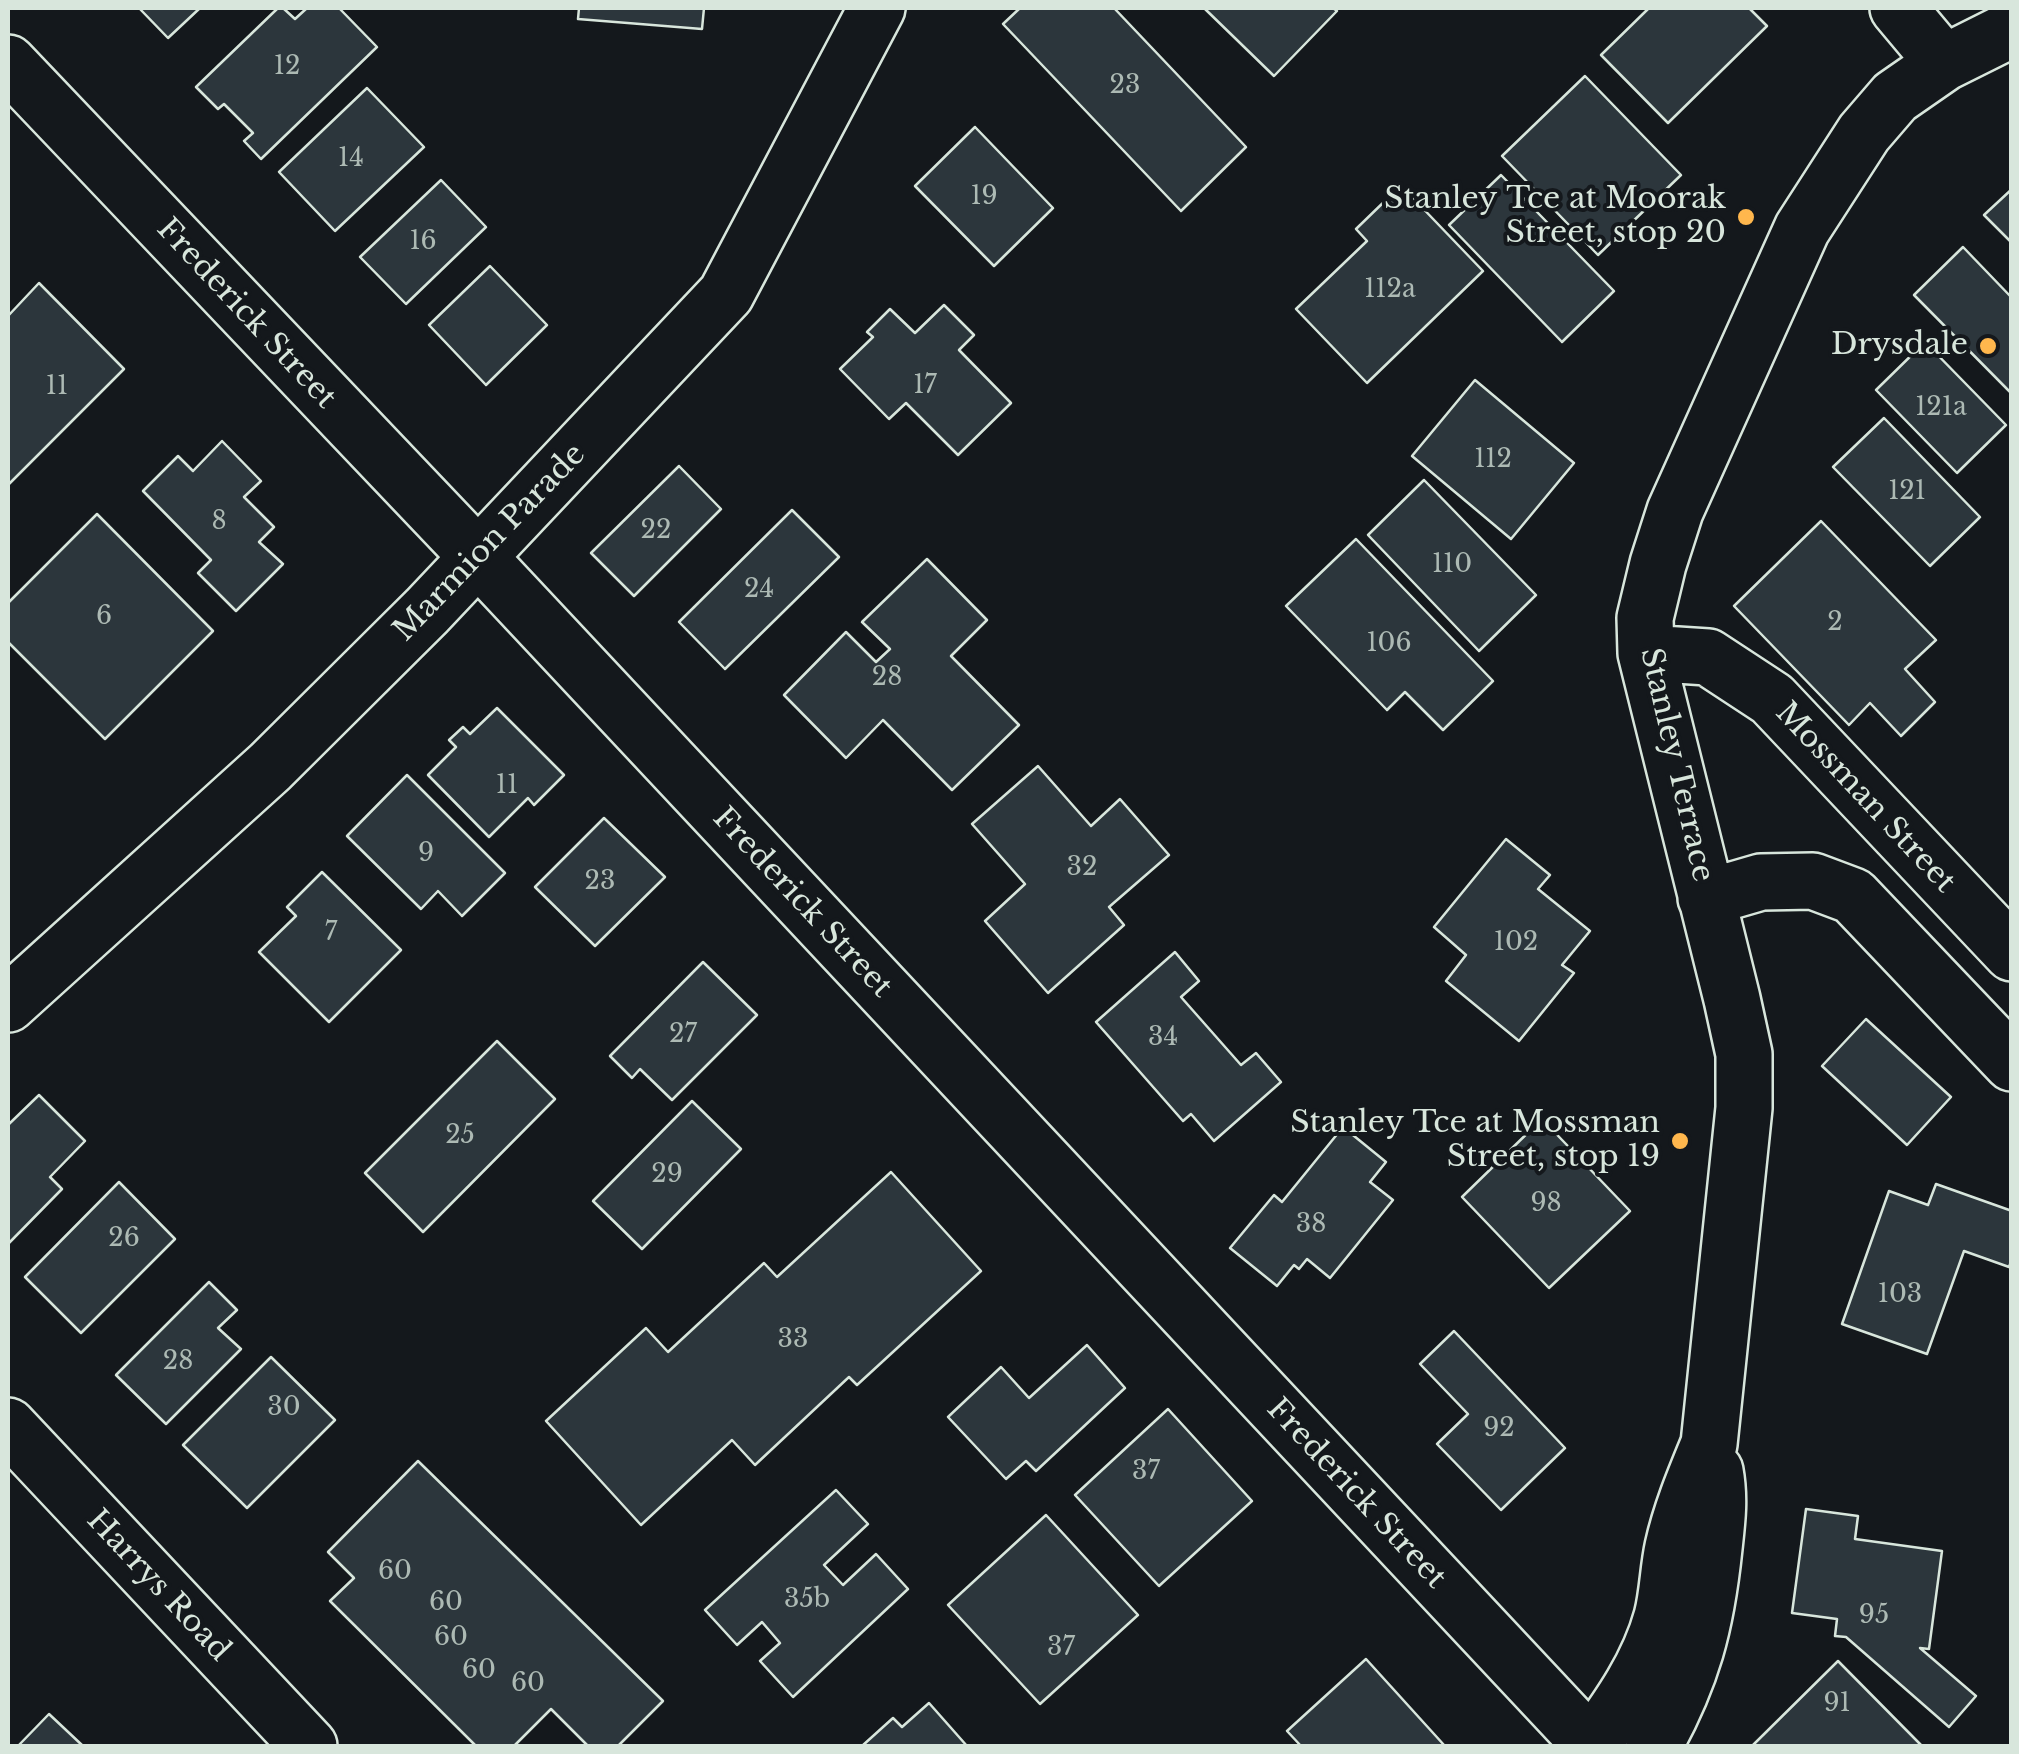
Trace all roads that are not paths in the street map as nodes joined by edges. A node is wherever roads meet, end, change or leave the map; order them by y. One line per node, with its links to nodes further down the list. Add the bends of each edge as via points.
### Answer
1 (877, 8): 6 (street, Marmion Parade, via 726,294)
2 (1898, 8): 4 (street)
3 (2012, 29): 4 (street, Stanley Terrace)
4 (1944, 62): 7 (street, Stanley Terrace, via 1895,97 1864,132 1802,229 1675,511 1645,618)
5 (8, 63): 6 (street, Frederick Street)
6 (478, 557): 10 (street, Marmion Parade, via 270,767); 15 (street, Frederick Street)
7 (1646, 653): 8 (street, Stanley Terrace); 9 (street, Mossman Street, via 1708,656 1772,699)
8 (1706, 898): 11 (street, via 1761,882 1813,881 1853,896); 13 (street, Stanley Terrace, via 1744,1054)
9 (2012, 953)
10 (8, 1004)
11 (2012, 1063)
12 (8, 1426): 14 (street, Harrys Road)
13 (1709, 1444): 15 (street, Stanley Terrace, via 1689,1491 1648,1655); 16 (street, Stanley Terrace, via 1720,1494 1706,1611 1694,1663)
14 (309, 1746)
15 (1592, 1746)
16 (1654, 1746)

